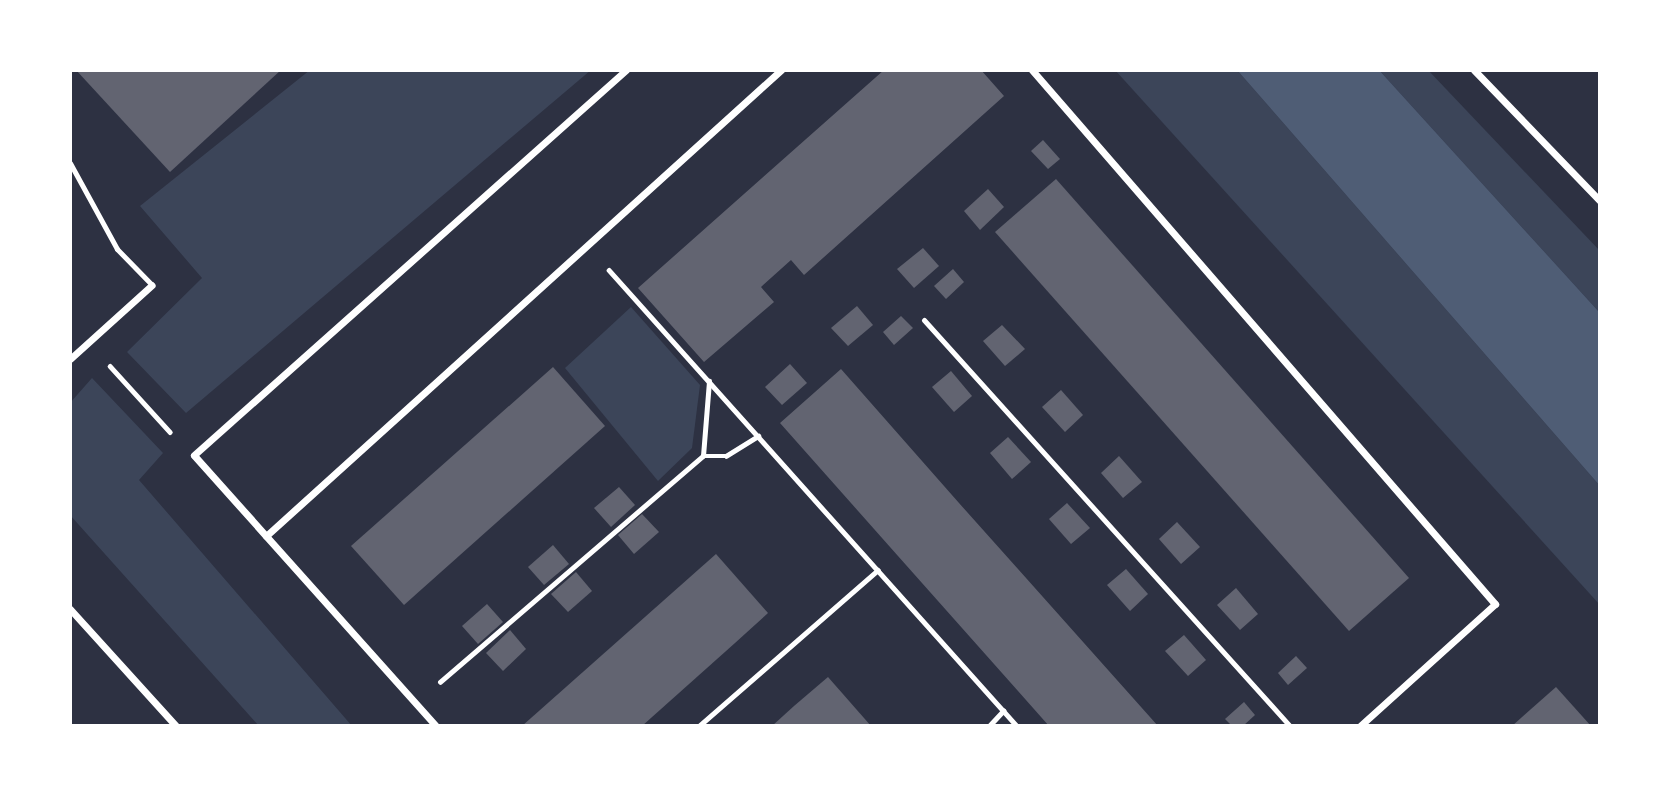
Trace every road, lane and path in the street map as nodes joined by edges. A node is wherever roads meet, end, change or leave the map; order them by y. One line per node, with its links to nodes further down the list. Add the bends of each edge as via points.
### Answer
1 (625, 70): 14 (street)
2 (781, 70): 7 (street)
3 (1032, 70): 27 (street, via 1495,604)
4 (1474, 70): 6 (street)
5 (70, 163): 8 (lane, via 117,248)
6 (1600, 201)
7 (587, 245): 12 (path); 16 (street)
8 (152, 285): 10 (street)
9 (924, 320): 26 (lane)
10 (88, 343): 11 (street); 14 (path)
11 (70, 359)
12 (709, 381): 13 (path); 15 (path)
13 (758, 436): 15 (path, via 726,456); 17 (path)
14 (194, 455): 16 (street)
15 (703, 456): 19 (path)
16 (266, 536): 19 (street)
17 (877, 570): 20 (path); 23 (path)
18 (70, 609): 21 (street)
19 (415, 704): 22 (street)
20 (1003, 711): 24 (path); 25 (path)
21 (176, 726)
22 (436, 726)
23 (699, 726)
24 (989, 726)
25 (1017, 726)
26 (1290, 726)
27 (1360, 726)

